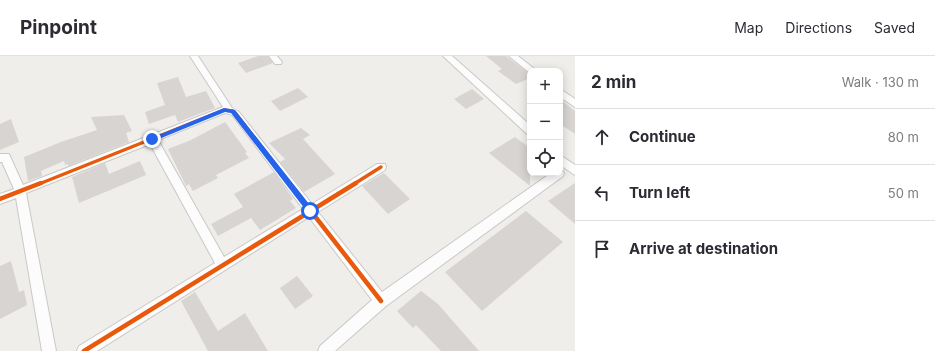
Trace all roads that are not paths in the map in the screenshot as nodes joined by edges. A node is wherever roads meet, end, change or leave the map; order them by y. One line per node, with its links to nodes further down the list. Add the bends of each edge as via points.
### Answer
1 (194, 56): 7 (street)
2 (447, 56): 8 (street)
3 (514, 56): 4 (street)
4 (529, 68)
5 (563, 94): 6 (street)
6 (575, 104)
7 (229, 110): 9 (street); 15 (street, via 236,114)
8 (527, 129)
9 (152, 139): 13 (street); 16 (street)
10 (0, 158): 13 (street, via 5,156)
11 (381, 167): 15 (street)
12 (567, 169): 17 (street)
13 (20, 191): 14 (street); 18 (street)
14 (0, 199)
15 (310, 211): 16 (street); 17 (street)
16 (222, 265): 19 (street)
17 (381, 301): 20 (street)
18 (49, 351)
19 (84, 351)
20 (324, 351)

